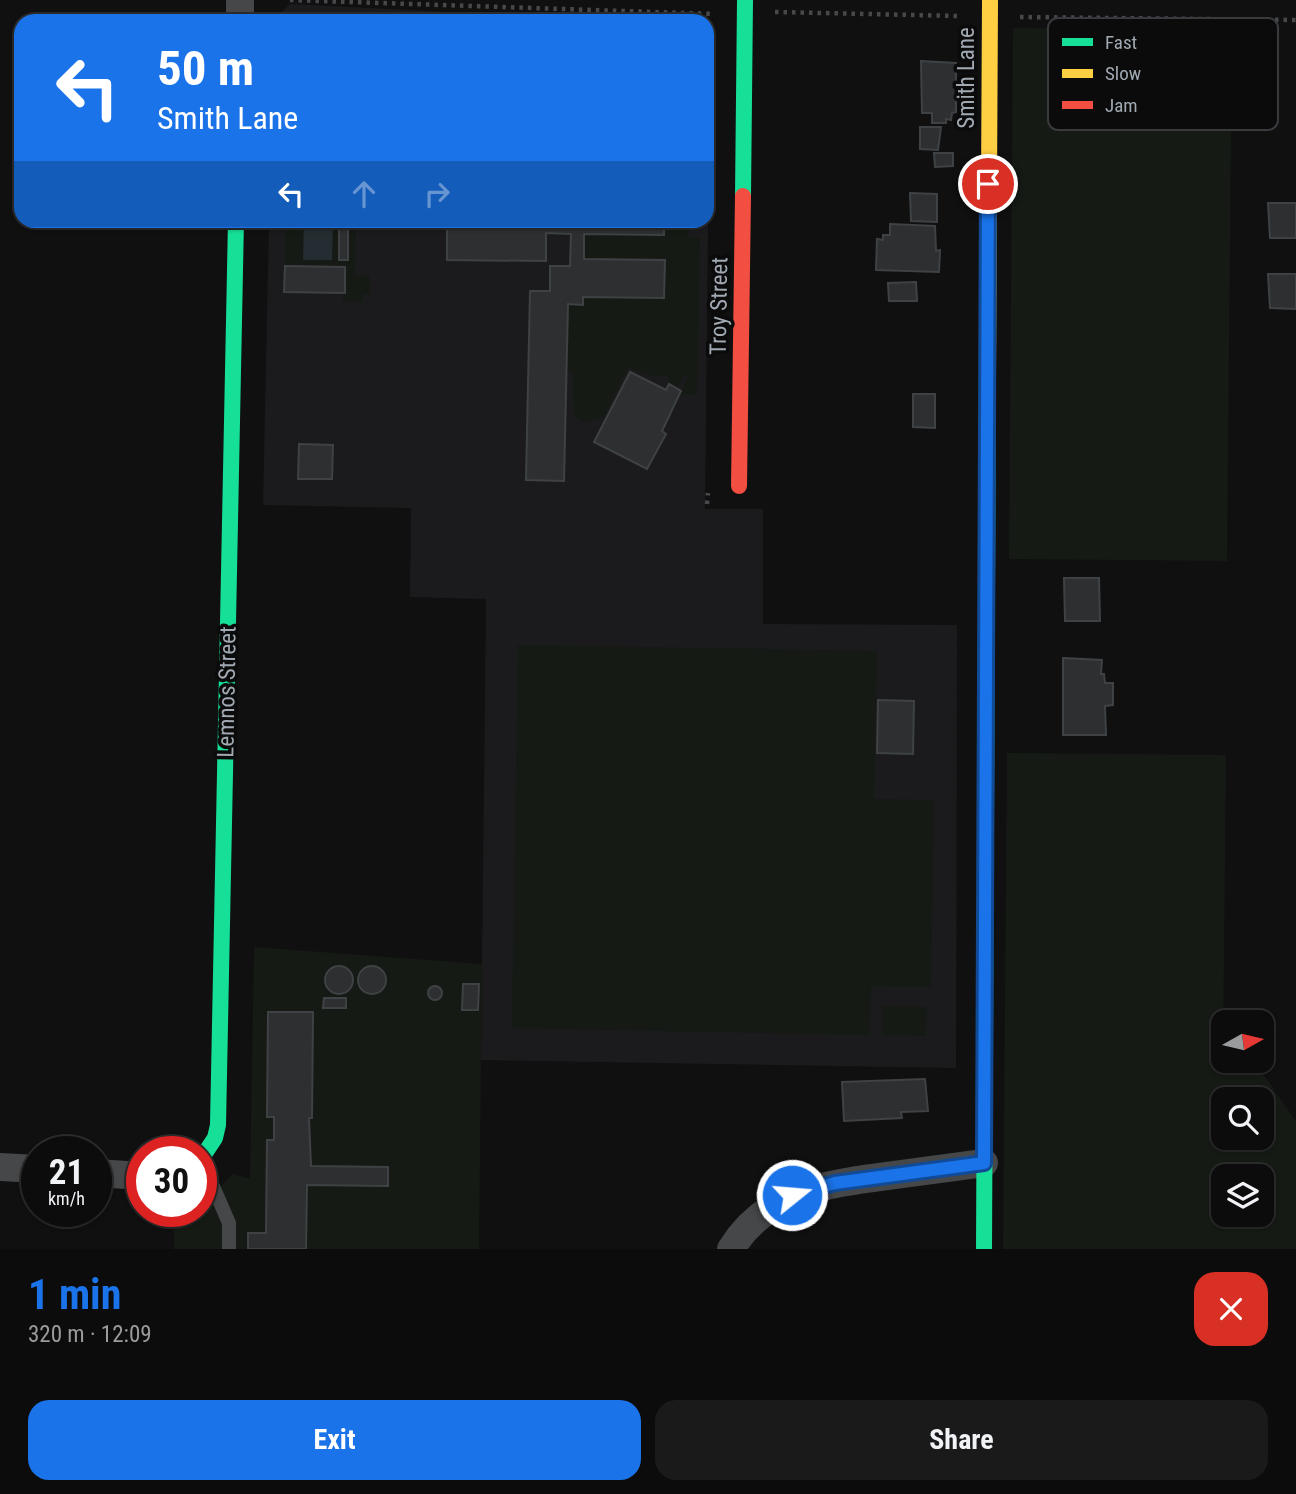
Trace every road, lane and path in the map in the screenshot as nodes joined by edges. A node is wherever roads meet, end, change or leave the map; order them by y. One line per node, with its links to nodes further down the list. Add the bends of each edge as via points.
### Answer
1 (290, 0): 2 (path)
2 (745, 7): 3 (path); 8 (street, Troy Street)
3 (989, 8): 4 (path); 10 (street, Smith Lane)
4 (1245, 18)
5 (1278, 19): 6 (path)
6 (1296, 20)
7 (236, 228): 9 (street, Lemnos Street)
8 (739, 486)
9 (215, 1136)
10 (984, 1163): 15 (street, via 813,1188 772,1206); 16 (street, Smith Lane)
11 (0, 1167): 12 (street)
12 (21, 1168)
13 (217, 1196): 14 (lane, via 229,1223)
14 (229, 1249)
15 (731, 1249)
16 (984, 1249)

